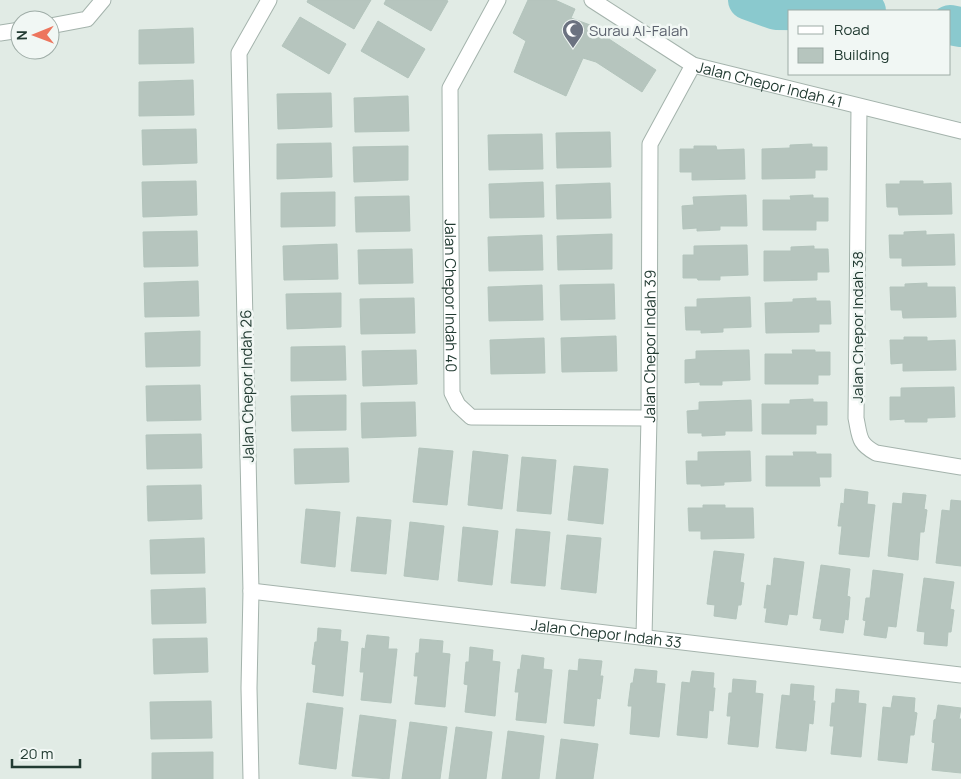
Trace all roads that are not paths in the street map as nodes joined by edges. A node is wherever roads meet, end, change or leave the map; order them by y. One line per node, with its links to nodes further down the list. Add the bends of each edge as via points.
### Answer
1 (103, 0): 5 (street, via 87,19)
2 (269, 0): 11 (street, Jalan Chepor Indah 26, via 240,54)
3 (498, 0): 9 (street, Jalan Chepor Indah 40, via 450,88 452,394 471,417)
4 (592, 0): 6 (street, Jalan Chepor Indah 41)
5 (60, 24)
6 (693, 65): 7 (street, Jalan Chepor Indah 41); 9 (street, Jalan Chepor Indah 39, via 650,144)
7 (859, 106): 8 (street, Jalan Chepor Indah 41); 10 (street, Jalan Chepor Indah 38, via 856,418 860,436 865,447 876,453)
8 (961, 131)
9 (649, 418): 12 (street, Jalan Chepor Indah 39)
10 (961, 467)
11 (251, 591): 12 (street, Jalan Chepor Indah 33); 14 (street, Jalan Chepor Indah 26)
12 (644, 637): 13 (street, Jalan Chepor Indah 33)
13 (961, 675)
14 (251, 779)

